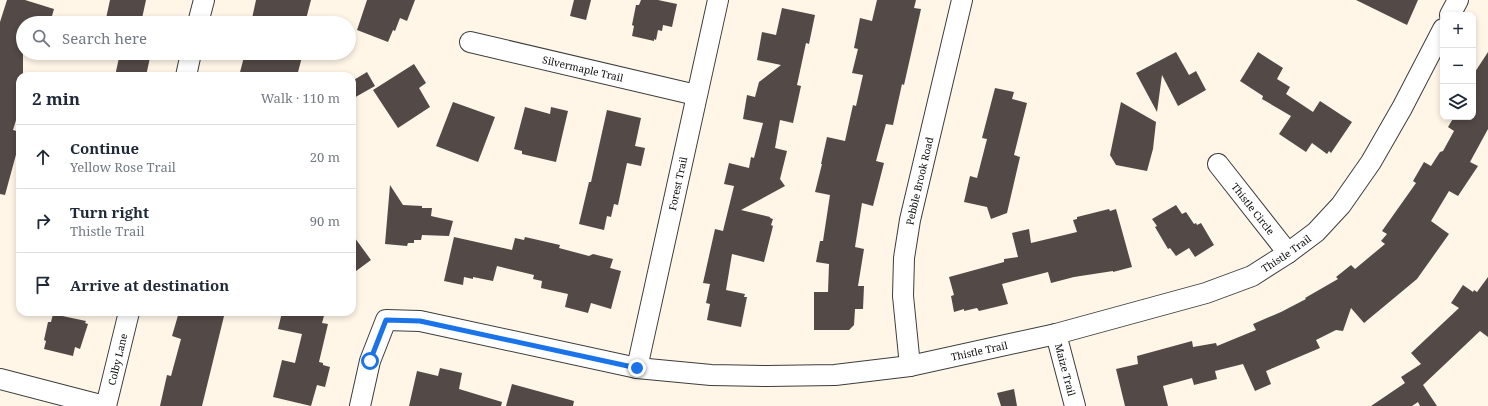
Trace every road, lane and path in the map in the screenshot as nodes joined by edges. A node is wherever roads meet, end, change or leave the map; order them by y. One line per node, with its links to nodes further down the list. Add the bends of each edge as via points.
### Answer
1 (204, 0): 6 (street)
2 (718, 0): 11 (street, Forest Trail)
3 (962, 0): 16 (street, Pebble Brook Road, via 910,220 904,258 902,296)
4 (1458, 0): 5 (street)
5 (1452, 12)
6 (200, 16)
7 (1440, 35): 13 (street, Thistle Trail, via 1371,162 1341,205 1316,232)
8 (470, 42): 11 (street, Silvermaple Trail)
9 (189, 60): 10 (street)
10 (187, 72)
11 (696, 95): 17 (street, Forest Trail)
12 (1218, 164): 13 (street, Thistle Circle)
13 (1288, 253): 15 (street, Thistle Trail, via 1252,276 1206,293)
14 (128, 316): 19 (street, Colby Lane)
15 (1056, 334): 16 (street, Thistle Trail); 21 (street, Maize Trail)
16 (910, 366): 17 (street, Thistle Trail, via 835,375 767,376 711,375)
17 (637, 368): 20 (street, Thistle Trail, via 420,321 386,320 370,361)
18 (0, 378): 19 (street)
19 (105, 406)
20 (360, 406)
21 (1075, 406)

